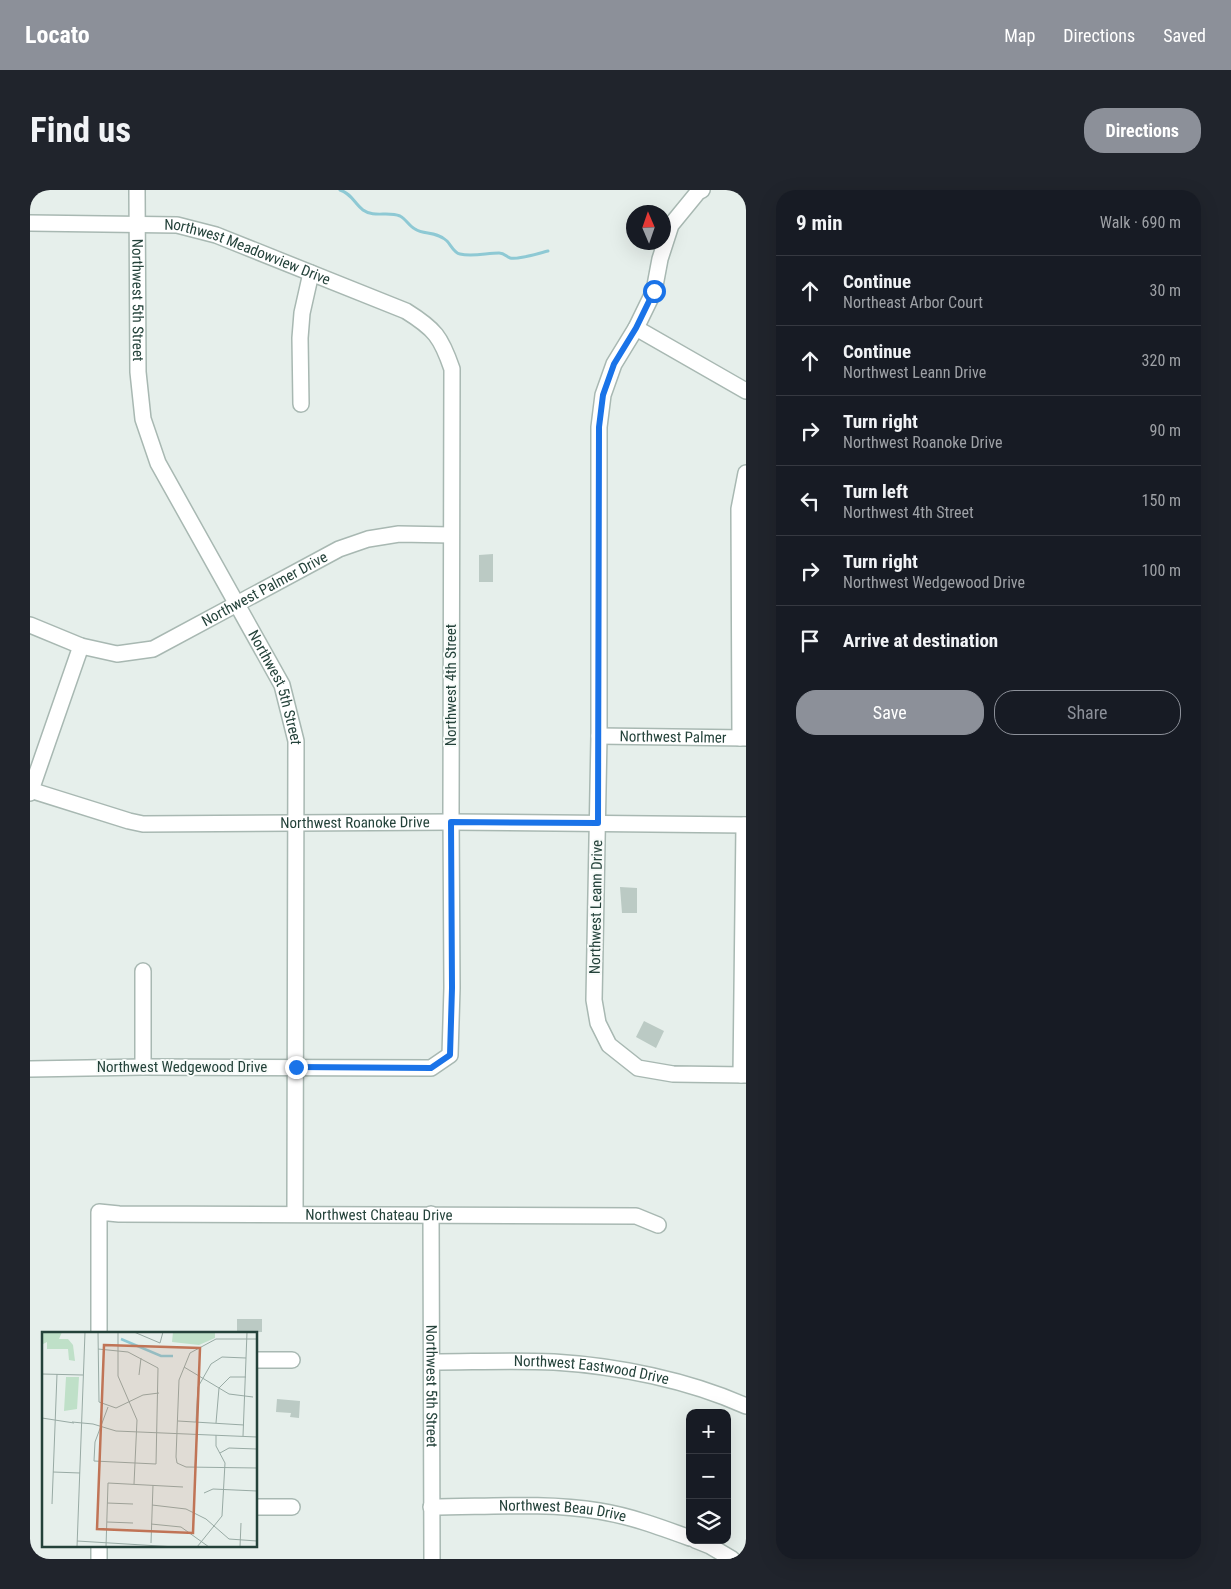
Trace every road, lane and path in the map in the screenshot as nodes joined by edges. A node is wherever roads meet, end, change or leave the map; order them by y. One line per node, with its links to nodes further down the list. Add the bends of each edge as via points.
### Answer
1 (137, 190): 4 (street, Northwest 5th Street)
2 (702, 190): 7 (street, Northwest Leann Drive, via 671,225 654,291)
3 (30, 223): 4 (street, Northwest Meadowview Drive)
4 (137, 224): 5 (street, Northwest Meadowview Drive, via 177,225 216,235); 12 (street, Northwest 5th Street, via 138,372 143,419 158,462)
5 (311, 273): 6 (street, Northwest Meadowview Drive, via 406,311); 9 (street, via 300,338)
6 (425, 323): 11 (street, Northwest 4th Street, via 443,344 452,369)
7 (636, 328): 8 (street); 15 (street, Northwest Leann Drive, via 614,364 603,395 599,427)
8 (746, 391)
9 (301, 404)
10 (746, 473): 16 (street, via 739,509)
11 (451, 535): 12 (street, Northwest Palmer Drive, via 399,534 368,539 339,549); 19 (street, Northwest 4th Street)
12 (238, 604): 14 (street, Northwest Palmer Drive, via 153,649 118,654); 18 (street, Northwest 5th Street, via 282,685 289,711 296,740)
13 (30, 625): 14 (street, Northwest Palmer Drive)
14 (81, 646): 17 (street)
15 (599, 736): 16 (street, Northwest Palmer); 20 (street, Northwest Leann Drive)
16 (743, 738)
17 (30, 791): 18 (street, Northwest Roanoke Drive, via 143,824)
18 (296, 822): 19 (street, Northwest Roanoke Drive); 25 (street, Northwest 5th Street)
19 (451, 822): 20 (street, Northwest Roanoke Drive); 23 (street, Northwest 4th Street)
20 (598, 823): 21 (street, Northwest Roanoke Drive); 27 (street, Northwest Leann Drive, via 594,1000 598,1023 609,1045 638,1068 673,1074)
21 (745, 825): 27 (street)
22 (143, 970): 24 (street)
23 (450, 1055): 25 (street, Northwest Wedgewood Drive, via 431,1068)
24 (143, 1067): 25 (street, Northwest Wedgewood Drive); 26 (street, Northwest Wedgewood Drive)
25 (296, 1067): 28 (street, Northwest 5th Street)
26 (30, 1069)
27 (744, 1075)
28 (295, 1214): 29 (street, Northwest Chateau Drive); 31 (street, Northwest Chateau Drive, via 99,1212)
29 (431, 1214): 30 (street, Northwest Chateau Drive, via 636,1216); 34 (street, Northwest 5th Street)
30 (658, 1225)
31 (99, 1332)
32 (258, 1360): 33 (street)
33 (292, 1360)
34 (432, 1362): 35 (street, Northwest Eastwood Drive, via 554,1362 609,1369 685,1383); 38 (street, Northwest 5th Street)
35 (746, 1406)
36 (258, 1507): 37 (street)
37 (292, 1507)
38 (432, 1507): 39 (street, Northwest Beau Drive, via 556,1507 599,1511 650,1523); 43 (street, Northwest 5th Street)
39 (686, 1536)
40 (705, 1544): 44 (street)
41 (99, 1546): 42 (street)
42 (99, 1559)
43 (432, 1559)
44 (732, 1559)

